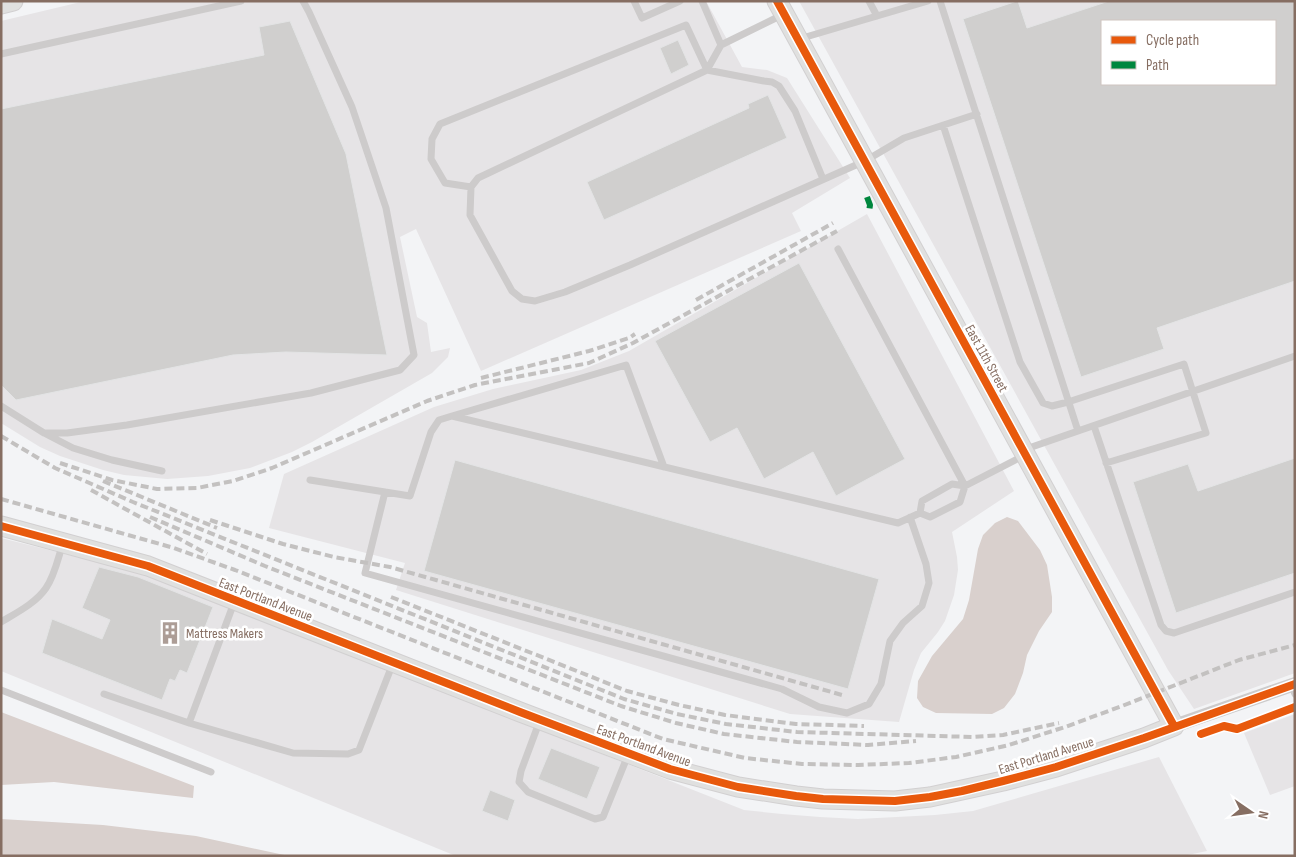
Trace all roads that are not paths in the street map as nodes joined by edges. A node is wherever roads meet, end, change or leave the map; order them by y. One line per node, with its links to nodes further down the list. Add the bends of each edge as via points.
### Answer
1 (13, 1): 10 (street)
2 (241, 1): 15 (lane)
3 (303, 1): 30 (lane, via 352,107 386,208 414,355 400,370 311,393 127,425 67,433)
4 (634, 1): 9 (lane, via 642,18)
5 (702, 1): 14 (lane)
6 (869, 1): 12 (lane)
7 (928, 1): 12 (lane)
8 (940, 1): 17 (lane)
9 (678, 2)
10 (1, 4)
11 (781, 7): 13 (street, East 11th Street); 14 (lane)
12 (876, 16): 13 (lane)
13 (798, 39): 19 (street, East 11th Street)
14 (721, 44): 16 (lane)
15 (1, 54)
16 (707, 70): 20 (lane, via 764,80 779,86 795,111); 21 (lane, via 478,178); 21 (lane, via 686,25 440,124 432,139 431,159 445,183)
17 (977, 114): 18 (lane); 25 (lane)
18 (943, 125): 19 (lane, via 904,138); 25 (lane, via 1020,362 1043,403 1052,406)
19 (865, 161): 20 (lane); 31 (street, East 11th Street)
20 (823, 179): 21 (lane, via 630,265 535,301 522,299 512,291 470,215)
21 (471, 187)
22 (838, 249): 36 (lane)
23 (1295, 356): 24 (lane)
24 (1193, 392): 25 (lane, via 1184,364); 28 (lane); 32 (lane, via 1206,432)
25 (1068, 402): 29 (lane)
26 (1, 406): 30 (lane)
27 (452, 416): 33 (lane); 33 (lane, via 626,365); 37 (lane, via 439,420 431,432 410,496)
28 (1094, 426): 29 (lane); 32 (lane)
29 (1078, 431): 31 (lane)
30 (44, 432): 34 (lane, via 73,448)
31 (1024, 452): 36 (lane); 51 (street, East 11th Street)
32 (1106, 463): 42 (lane, via 1161,625 1166,631 1174,633)
33 (664, 467): 39 (lane, via 898,523)
34 (162, 471)
35 (310, 480): 37 (lane)
36 (965, 486): 38 (lane, via 952,484 937,492 922,501); 38 (lane, via 960,502 930,517)
37 (385, 492): 39 (lane, via 365,573 782,689 819,707 846,713 869,704 881,684 890,641 903,623 922,606 929,583)
38 (920, 512): 39 (lane)
39 (910, 517)
40 (1, 526): 41 (street, East Portland Avenue)
41 (63, 542): 43 (street, East Portland Avenue, via 148,566); 44 (lane, via 46,588)
42 (1295, 592)
43 (235, 600): 45 (street, East Portland Avenue); 50 (lane)
44 (1, 622)
45 (393, 662): 49 (street, East Portland Avenue); 50 (lane, via 359,750 348,754 293,753)
46 (1294, 687): 51 (street, East Portland Avenue)
47 (1, 690): 53 (lane)
48 (104, 694): 50 (lane)
49 (540, 720): 52 (street, East Portland Avenue); 52 (lane, via 519,782 528,792 595,820 603,817)
50 (189, 723)
51 (1174, 726): 52 (street, East Portland Avenue, via 1003,781 895,801 823,799 738,787)
52 (628, 754)
53 (211, 772)

